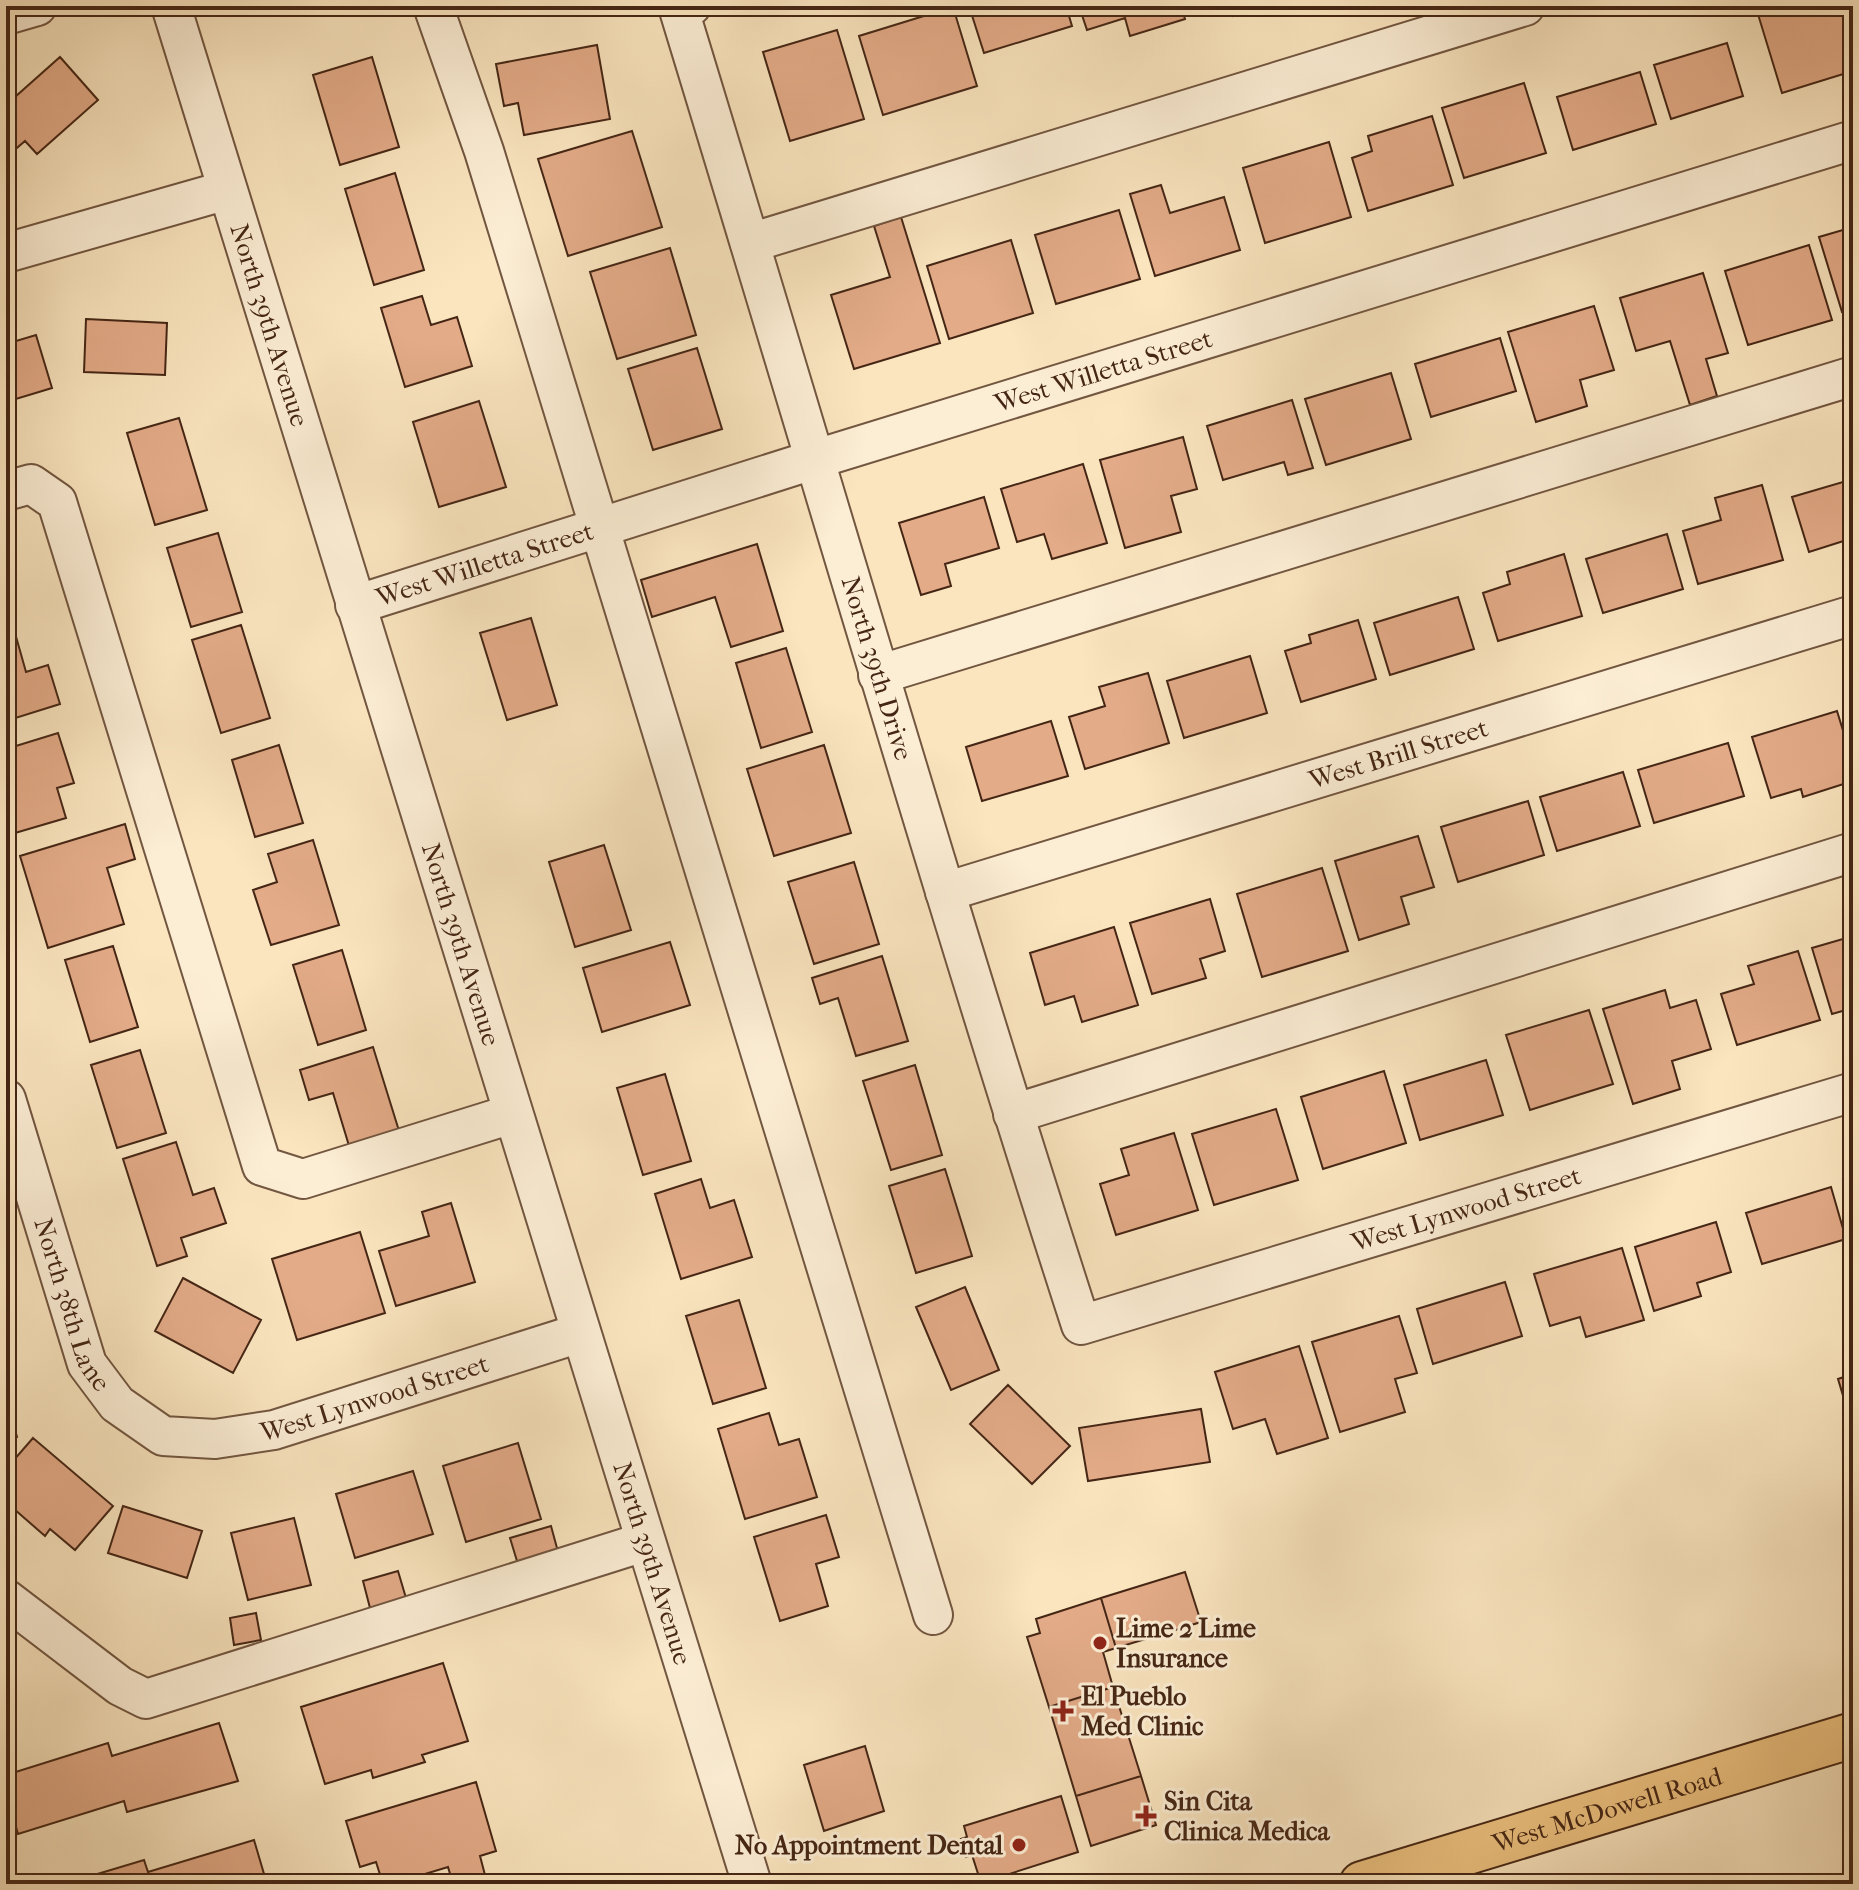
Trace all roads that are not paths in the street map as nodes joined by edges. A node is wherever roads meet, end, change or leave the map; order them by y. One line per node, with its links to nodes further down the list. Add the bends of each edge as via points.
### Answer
1 (37, 6): 6 (street)
2 (171, 6): 8 (street, North 39th Avenue)
3 (433, 6): 14 (street, via 484,151)
4 (1525, 6): 9 (street)
5 (685, 8): 9 (street, North 39th Drive)
6 (6, 15)
7 (1853, 140): 12 (street, West Willetta Street)
8 (227, 190): 10 (street); 15 (street, North 39th Avenue)
9 (750, 243): 12 (street, North 39th Drive)
10 (6, 253)
11 (1853, 376): 17 (street)
12 (816, 459): 14 (street, West Willetta Street); 17 (street, North 39th Drive)
13 (6, 491): 22 (street, via 31,484 57,502 262,1166 303,1179)
14 (598, 527): 15 (street, West Willetta Street); 29 (street)
15 (355, 605): 22 (street, North 39th Avenue)
16 (1853, 615): 19 (street, West Brill Street)
17 (878, 675): 19 (street, North 39th Drive)
18 (1853, 852): 23 (street)
19 (945, 892): 23 (street, North 39th Drive)
20 (1853, 1092): 24 (street, West Lynwood Street)
21 (6, 1099): 26 (street, North 38th Lane, via 87,1364 117,1404)
22 (512, 1114): 25 (street, North 39th Avenue)
23 (1013, 1114): 24 (street, North 39th Drive)
24 (1081, 1325)
25 (580, 1333): 26 (street, West Lynwood Street, via 274,1430 215,1439); 27 (street, North 39th Avenue)
26 (163, 1436)
27 (644, 1542): 28 (street, via 146,1699 120,1686); 31 (street, North 39th Avenue)
28 (6, 1599)
29 (933, 1615)
30 (1853, 1735): 32 (main road, West McDowell Road)
31 (752, 1884)
32 (1362, 1884)

